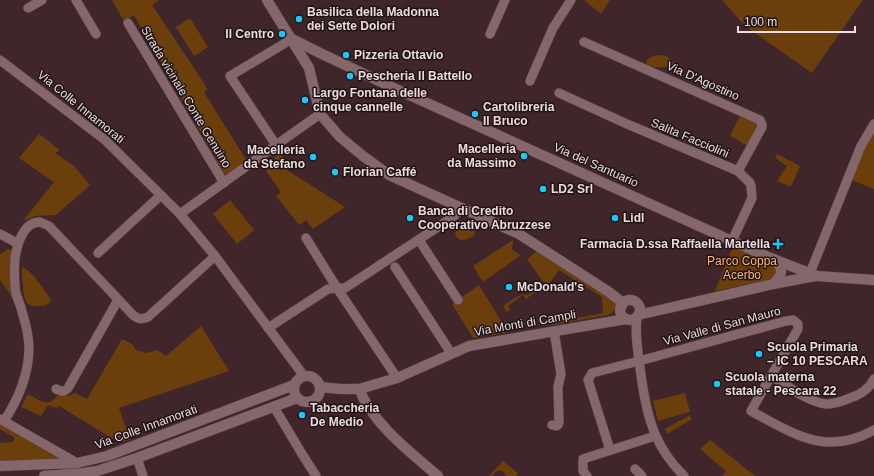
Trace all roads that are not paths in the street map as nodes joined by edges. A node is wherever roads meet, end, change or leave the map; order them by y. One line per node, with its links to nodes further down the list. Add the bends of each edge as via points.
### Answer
1 (42, 0): 6 (street)
2 (76, 0): 8 (street)
3 (267, 0): 10 (street)
4 (505, 0): 9 (street)
5 (571, 0): 15 (street, via 553,28)
6 (28, 8)
7 (128, 23): 21 (street, Strada vicinale Conte Genuino)
8 (96, 34)
9 (490, 34)
10 (292, 39): 12 (street, Via del Santuario); 14 (street); 19 (street, via 230,76)
11 (584, 42): 20 (street, Via D'Agostino, via 760,120 762,128)
12 (317, 52): 14 (street); 28 (street, Via del Santuario)
13 (0, 60): 22 (street, Via Colle Innamorati, via 105,140)
14 (309, 68): 17 (street)
15 (530, 81)
16 (559, 93): 20 (street, Salita Facciolini)
17 (320, 114): 19 (street, Strada vicinale Conte Genuino); 23 (street, via 340,137 389,175)
18 (874, 124): 34 (street, via 861,146)
19 (276, 145): 21 (street, Strada vicinale Conte Genuino)
20 (738, 171): 28 (street, Salita Facciolini, via 750,183 752,198)
21 (224, 183): 24 (street, Strada vicinale Conte Genuino)
22 (161, 195): 24 (street, Via Colle Innamorati); 30 (street)
23 (462, 208): 27 (street); 40 (street, via 519,234 609,292 619,300)
24 (180, 214): 31 (street, Via Colle Innamorati)
25 (0, 234): 29 (street)
26 (306, 238): 37 (street)
27 (418, 240): 37 (street, via 346,288); 39 (street)
28 (732, 241): 32 (street, Via del Santuario)
29 (17, 243): 38 (street, via 32,224 40,222 49,226); 55 (street, via 14,282 26,324 28,364 14,405)
30 (98, 253)
31 (215, 256): 38 (street, via 144,319 132,314); 41 (street, Via Colle Innamorati)
32 (773, 259): 34 (street, Via del Santuario); 36 (street, via 780,266 781,272)
33 (395, 267): 43 (street)
34 (811, 274): 35 (street, Via del Santuario); 36 (street, Via Monti di Campli)
35 (874, 280)
36 (772, 284): 40 (street, Via Monti di Campli)
37 (337, 288): 41 (street, via 328,289); 47 (street)
38 (118, 300): 51 (street, via 66,391)
39 (458, 300)
40 (629, 315): 42 (street, Via Monti di Campli); 44 (street, via 636,336)
41 (268, 328): 45 (street, Via Colle Innamorati)
42 (554, 331): 43 (street, Via Monti di Campli, via 469,346); 56 (street, via 561,374 558,387 559,422 556,426)
43 (451, 353): 47 (street, Via Monti di Campli)
44 (639, 361): 46 (street, Via Valle di San Mauro, via 793,320 798,324 798,329); 58 (street, via 645,399); 59 (street, via 592,373 588,380)
45 (304, 376): 49 (street); 50 (street, via 314,378)
46 (771, 376): 48 (street, via 811,400 827,404 856,396 865,391); 57 (street, Via Valle di San Mauro, via 751,411 796,435 825,442 838,442 864,436)
47 (397, 378): 52 (street, Via Monti di Campli)
48 (874, 380)
49 (294, 385): 53 (street); 61 (street, Via Colle Innamorati, via 107,456)
50 (320, 387): 52 (street, Via Monti di Campli); 53 (street, via 319,394 314,400 306,402)
51 (56, 389)
52 (359, 389): 67 (street, via 385,428)
53 (297, 398): 54 (street)
54 (274, 407): 60 (street); 66 (street)
55 (2, 420): 61 (street)
56 (552, 425)
57 (874, 430)
58 (656, 436): 59 (street); 70 (street)
59 (610, 450): 68 (street, via 583,459 583,471)
60 (137, 458): 64 (street, via 98,471); 65 (street)
61 (77, 463): 62 (street, Via Colle Innamorati)
62 (0, 466)
63 (635, 468): 69 (street)
64 (44, 476)
65 (143, 476)
66 (316, 476)
67 (438, 476)
68 (587, 476)
69 (642, 476)
70 (684, 476)

